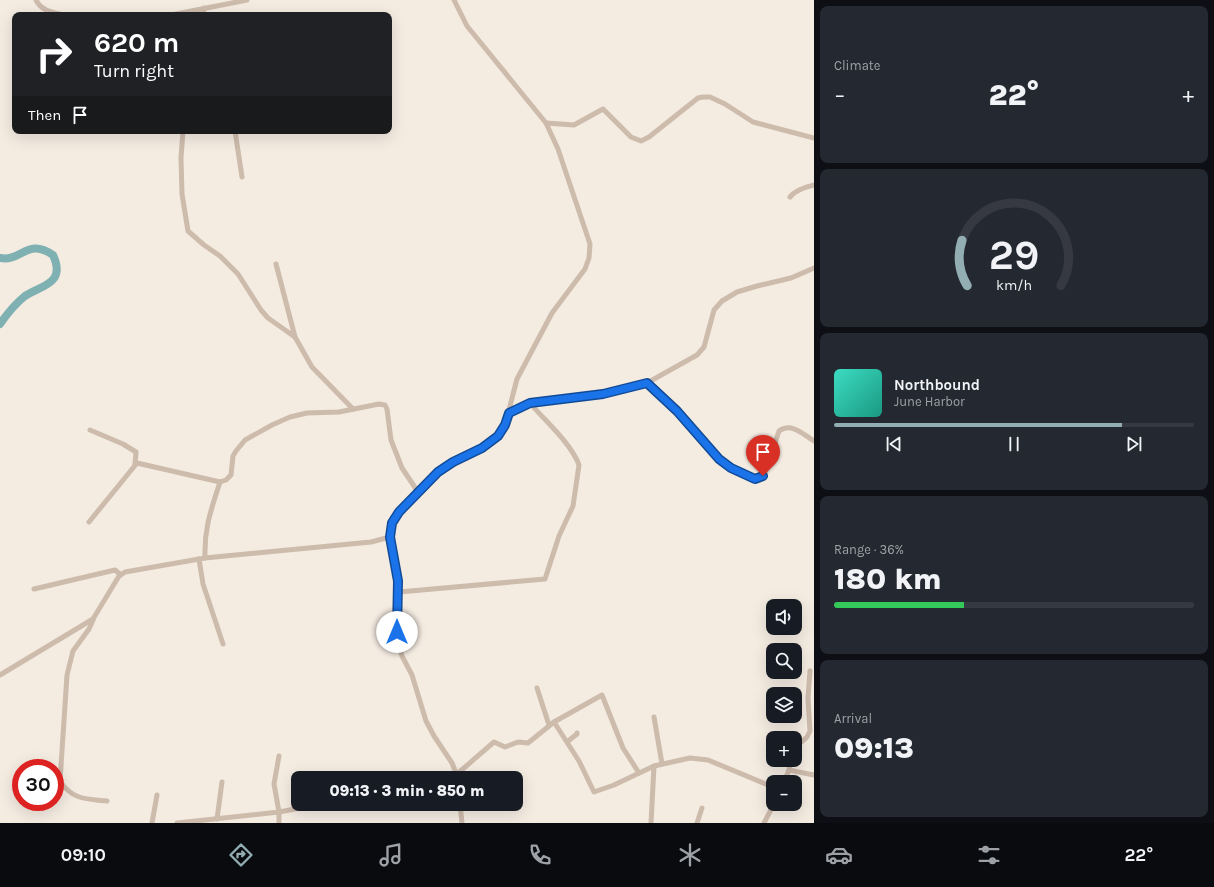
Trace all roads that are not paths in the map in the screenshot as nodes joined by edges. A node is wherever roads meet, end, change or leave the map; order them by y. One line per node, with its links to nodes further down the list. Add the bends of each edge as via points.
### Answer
1 (36, 0): 5 (street, via 43,10)
2 (247, 0): 4 (street)
3 (454, 0): 8 (street, via 467,26)
4 (204, 8): 6 (street); 7 (street)
5 (51, 12)
6 (186, 12)
7 (203, 12)
8 (546, 123): 11 (street, via 574,125 603,109 631,137 641,140 649,137 698,98 710,97 753,122); 21 (street, via 558,149 590,244 589,258 585,269 552,312 527,359 517,379)
9 (183, 134): 17 (street, via 182,194 188,231 238,274 268,318)
10 (235, 134): 12 (street)
11 (814, 138)
12 (242, 176)
13 (814, 185): 14 (street)
14 (790, 197)
15 (276, 264): 17 (street)
16 (814, 268): 18 (street, via 791,278 737,292 722,301 714,310 704,347)
17 (296, 337): 20 (street, via 312,368)
18 (647, 383): 19 (street, via 603,394); 23 (street, via 677,411 719,459 731,468 755,479 765,473 779,430 789,426)
19 (530, 403): 21 (street); 33 (street, via 577,458 579,465 573,506 559,536 545,579)
20 (353, 409): 25 (street, via 290,417 272,425 245,440 233,456 229,478); 26 (street, via 385,405 391,440 402,468)
21 (509, 413): 26 (street, via 505,425 490,443 438,472)
22 (90, 430): 24 (street, via 136,452)
23 (814, 441)
24 (135, 464): 25 (street, via 142,463); 27 (street)
25 (220, 482): 29 (street, via 206,533)
26 (418, 492): 28 (street, via 392,523)
27 (89, 522)
28 (390, 537): 29 (street, via 371,542); 33 (street)
29 (205, 558): 30 (street)
30 (199, 559): 31 (street, via 125,572); 35 (street, via 203,584)
31 (121, 575): 32 (street, via 115,570); 34 (street)
32 (34, 589)
33 (398, 592): 51 (street, via 396,623 402,656 412,675 426,721)
34 (93, 620): 37 (street); 46 (street, via 73,650 67,675)
35 (223, 644)
36 (810, 671): 44 (street, via 810,731)
37 (0, 675)
38 (537, 688): 41 (street)
39 (654, 717): 47 (street)
40 (554, 722): 41 (street); 43 (street); 53 (street, via 602,695 623,748)
41 (549, 725): 52 (street, via 528,743 518,742 505,747 494,742)
42 (577, 733): 43 (street)
43 (567, 742): 53 (street, via 594,792)
44 (802, 742)
45 (279, 756): 65 (street, via 274,784)
46 (61, 759)
47 (662, 764): 48 (street); 57 (street, via 690,758 708,760)
48 (654, 766): 53 (street); 71 (street)
49 (790, 767): 50 (street)
50 (789, 770): 54 (street); 55 (street)
51 (454, 771)
52 (462, 771)
53 (639, 773)
54 (787, 775)
55 (814, 775)
56 (222, 782): 66 (street)
57 (766, 785)
58 (64, 787): 60 (street, via 74,796)
59 (157, 795): 67 (street)
60 (107, 801)
61 (702, 808): 72 (street)
62 (291, 810): 65 (street)
63 (461, 811): 70 (street)
64 (770, 811): 73 (street)
65 (279, 812): 66 (street); 69 (street)
66 (217, 819): 68 (street)
67 (152, 823)
68 (177, 823)
69 (279, 823)
70 (462, 823)
71 (651, 823)
72 (697, 823)
73 (764, 823)

